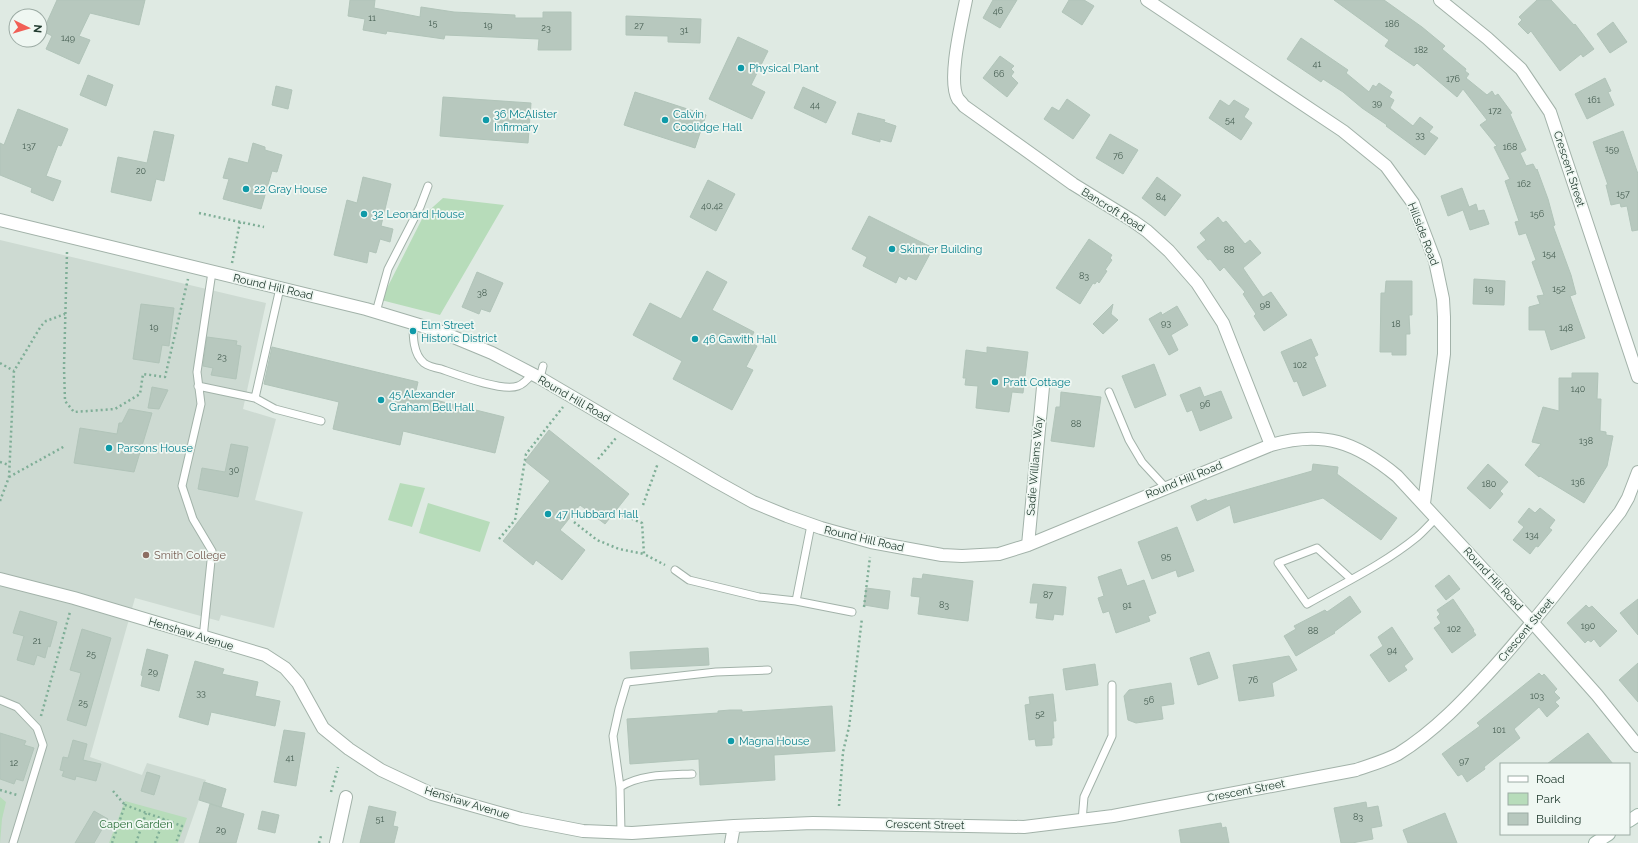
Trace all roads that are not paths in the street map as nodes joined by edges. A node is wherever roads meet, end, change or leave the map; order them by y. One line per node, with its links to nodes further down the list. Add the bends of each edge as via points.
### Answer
1 (966, 0): 17 (street, Bancroft Road, via 956,55 958,98 964,106 1073,184 1133,220 1169,251 1197,283 1223,323)
2 (1147, 0): 20 (street, Hillside Road, via 1343,131 1386,166 1413,203 1435,261 1444,317 1444,354)
3 (1440, 0): 11 (street, Crescent Street, via 1520,69 1550,112)
4 (428, 186): 8 (lane, via 388,269)
5 (0, 220): 6 (street, Round Hill Road)
6 (212, 272): 7 (street, Round Hill Road); 12 (lane, via 197,372)
7 (280, 288): 8 (street, Round Hill Road); 15 (lane)
8 (376, 312): 9 (street, Round Hill Road)
9 (413, 323): 10 (street, Round Hill Road, via 439,331); 10 (lane, via 414,342 424,364 476,381 508,387 518,386)
10 (538, 373): 22 (street, Round Hill Road, via 741,496)
11 (1638, 377)
12 (198, 386): 15 (lane); 30 (lane, via 201,404 182,486 193,519 212,551)
13 (1043, 387): 23 (street, Sadie Williams Way)
14 (1109, 392): 19 (lane, via 1129,440 1142,462)
15 (255, 398): 16 (lane, via 275,409)
16 (321, 421)
17 (1271, 445): 19 (street, Round Hill Road); 20 (street, Round Hill Road, via 1309,438 1347,445 1382,464)
18 (1638, 472): 29 (street, Crescent Street, via 1620,512)
19 (1166, 488): 23 (street, Round Hill Road)
20 (1424, 503): 21 (street, Round Hill Road)
21 (1437, 518): 26 (lane, via 1417,537 1380,563); 29 (street, Round Hill Road)
22 (811, 525): 23 (street, Round Hill Road, via 871,542 942,555 999,554); 27 (lane)
23 (1028, 545)
24 (675, 570): 27 (lane, via 689,580 759,597)
25 (0, 579): 30 (street, Henshaw Avenue, via 74,598)
26 (1351, 579): 26 (lane, via 1307,604 1278,563 1317,548)
27 (796, 601): 28 (lane)
28 (852, 612)
29 (1533, 623): 34 (street, Round Hill Road); 38 (street, Crescent Street, via 1456,708 1408,747 1383,761 1356,770)
30 (203, 638): 40 (street, Henshaw Avenue, via 265,655 285,668 298,683 323,728 381,770 426,791 521,819 583,831)
31 (768, 670): 36 (lane, via 709,673 627,682 613,736)
32 (1112, 685): 38 (lane, via 1112,736 1084,797)
33 (0, 700): 42 (lane, via 17,707 37,728 43,745)
34 (1638, 746)
35 (692, 774): 36 (lane, via 652,776 628,781)
36 (620, 786): 40 (lane)
37 (346, 798): 43 (street)
38 (1082, 821): 39 (street, Crescent Street, via 1024,827 831,823)
39 (734, 826): 40 (street, Henshaw Avenue); 44 (street)
40 (621, 832)
41 (1607, 835): 45 (street)
42 (13, 843)
43 (336, 843)
44 (730, 843)
45 (1595, 843)

